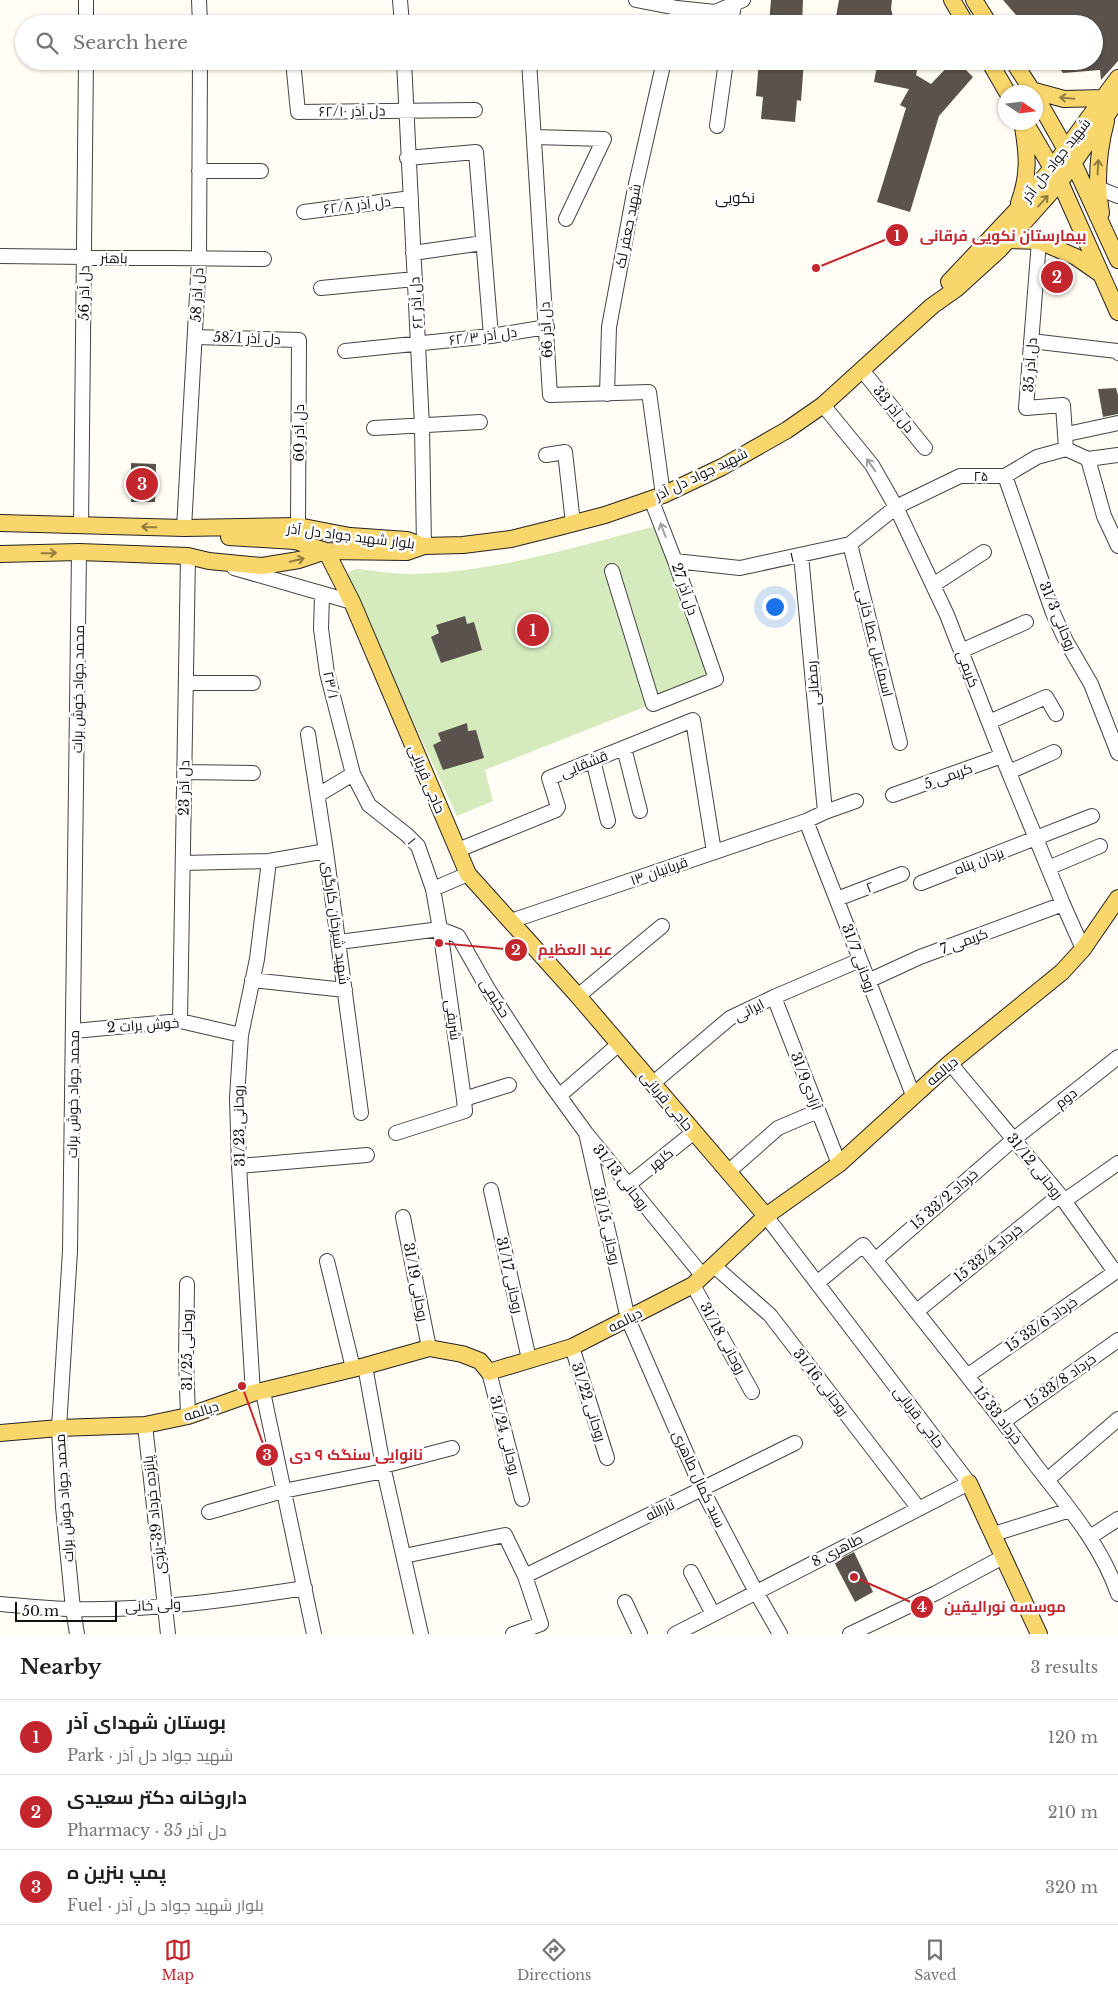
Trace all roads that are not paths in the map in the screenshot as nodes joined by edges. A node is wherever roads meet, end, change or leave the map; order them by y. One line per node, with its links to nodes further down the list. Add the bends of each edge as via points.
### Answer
1 (86, 0): 10 (street)
2 (199, 0): 11 (street)
3 (400, 0): 12 (street)
4 (636, 0): 9 (street)
5 (952, 0): 15 (main road)
6 (977, 1): 16 (main road)
7 (738, 2): 8 (street, via 715,12); 14 (street)
8 (704, 5): 9 (street)
9 (677, 8): 13 (street)
10 (86, 15)
11 (200, 15)
12 (401, 15)
13 (675, 15)
14 (734, 15)
15 (961, 15)
16 (984, 15)
17 (86, 70): 55 (street, دل آذر 56)
18 (200, 70): 40 (street, دل آذر 58)
19 (294, 70): 31 (street, دل آذر ۶۲/۱۰, via 298,112)
20 (404, 70): 31 (street, دل آذر ۶۲)
21 (530, 70): 37 (street, دل آذر 66)
22 (662, 70): 73 (street, شهید جعفر لک, via 634,192 609,327)
23 (725, 70): 34 (street)
24 (994, 70): 27 (main road)
25 (1019, 70): 28 (main road)
26 (1118, 78): 30 (main road, شهید جواد دل آذر)
27 (1003, 85)
28 (1028, 85)
29 (1043, 95): 30 (main road, one-way to 29)
30 (1110, 103): 38 (main road, شهید جواد دل آذر); 43 (main road, one-way to 30, via 1100,146)
31 (406, 110): 32 (street, دل آذر ۶۲/۱۰); 39 (street, دل آذر ۶۲)
32 (475, 110)
33 (1043, 110): 38 (main road)
34 (717, 126)
35 (1025, 130): 47 (main road, via 1028,170)
36 (1029, 130): 42 (main road)
37 (534, 137): 48 (street, via 604,139); 64 (street, دل آذر 66)
38 (1069, 155): 42 (main road, شهید جواد دل آذر); 49 (main road)
39 (408, 158): 45 (street, دل آذر ۶۲); 52 (street, via 476,152)
40 (200, 171): 41 (street); 56 (street, دل آذر 58)
41 (261, 171)
42 (1056, 175): 47 (main road, شهید جواد دل آذر); 50 (main road, شهید جواد دل آذر, one-way to 42); 59 (main road)
43 (1098, 188): 44 (street); 49 (main road)
44 (1118, 196)
45 (411, 198): 46 (street, دل آذر ۶۲/۸); 53 (street, دل آذر ۶۲)
46 (304, 212)
47 (1016, 212): 63 (main road, شهید جواد دل آذر, via 949,282)
48 (566, 219)
49 (1105, 232): 58 (main road)
50 (1008, 240): 51 (main road); 63 (main road, شهید جواد دل آذر, via 956,289)
51 (1039, 241): 59 (main road, via 1076,257); 68 (street, دل آذر 35)
52 (483, 243): 53 (street); 66 (street)
53 (412, 253): 60 (street, دل آذر ۶۲)
54 (0, 256): 55 (street, باهنر)
55 (84, 257): 56 (street, باهنر); 90 (street, دل آذر 56)
56 (199, 259): 57 (street, باهنر); 65 (street, دل آذر 58)
57 (264, 259)
58 (1118, 260)
59 (1100, 274): 62 (main road)
60 (415, 279): 61 (street); 69 (street, دل آذر ۶۲)
61 (320, 288)
62 (1116, 301)
63 (932, 306): 72 (main road, شهید جواد دل آذر)
64 (547, 327): 66 (street, دل آذر ۶۲/۳); 73 (street, دل آذر 66, via 550,395)
65 (195, 336): 67 (street, دل آذر 58/1); 92 (street, دل آذر 58)
66 (491, 336): 69 (street, دل آذر ۶۲/۳)
67 (299, 340): 91 (street, دل آذر 60)
68 (1032, 341): 71 (street); 79 (street, دل آذر 35, via 1026,408 1063,405)
69 (419, 344): 70 (street, دل آذر ۶۲/۳); 77 (street, دل آذر ۶۲)
70 (345, 351)
71 (1118, 352)
72 (862, 370): 74 (main road, شهید جواد دل آذر); 80 (street, دل آذر 33)
73 (607, 394): 86 (street, دل آذر 66, via 649,392)
74 (823, 405): 86 (main road, شهید جواد دل آذر, via 779,435 722,467); 87 (street, کریمی, one-way to 74, via 872,466)
75 (480, 422): 77 (street)
76 (1118, 423): 79 (street)
77 (422, 426): 78 (street); 95 (street, دل آذر ۶۲)
78 (374, 428)
79 (1067, 434): 81 (street, دل آذر 35)
80 (925, 448)
81 (1066, 449): 84 (street); 85 (street, ۲۵, via 1037,457)
82 (546, 454): 89 (street, via 565,452)
83 (1118, 455): 84 (street)
84 (1088, 459): 96 (street, via 1104,516)
85 (1005, 476): 87 (street, ۲۵, via 960,476); 116 (street, روحانی 31/3, via 1053,613)
86 (657, 497): 89 (main road, شهید جواد دل آذر); 104 (street, دل آذر 27, one-way to 86)
87 (896, 506): 94 (street, ۱); 107 (street, کریمی)
88 (0, 523): 90 (main road, بلوار شهید جواد دل آذر)
89 (573, 524): 95 (main road, شهید جواد دل آذر, via 511,539)
90 (81, 526): 92 (main road, بلوار شهید جواد دل آذر, one-way to 90)
91 (298, 526): 92 (main road, بلوار شهید جواد دل آذر); 95 (main road, بلوار شهید جواد دل آذر, via 350,536 407,540)
92 (184, 528): 93 (main road, via 228,537)
93 (262, 539): 97 (main road, via 295,541); 105 (main road, via 273,548 273,556)
94 (850, 544): 101 (street, ۱); 118 (street, اسماعیل عطا خانی)
95 (424, 546): 97 (main road, بلوار شهید جواد دل آذر, via 407,552)
96 (1118, 546)
97 (326, 551): 105 (main road, بلوار شهید جواد دل آذر, one-way to 97, via 299,560); 109 (main road, حاجی قربانی)
98 (79, 552): 100 (main road, بلوار شهید جواد دل آذر, one-way to 98); 102 (main road, بلوار شهید جواد دل آذر); 163 (street, محمد جواد خوش برات)
99 (984, 552): 107 (street)
100 (0, 554)
101 (801, 554): 104 (street, ۱, via 740,568); 132 (street, رمضانی)
102 (188, 556): 103 (main road, بلوار شهید جواد دل آذر); 112 (street, دل آذر 23)
103 (209, 561): 105 (main road, بلوار شهید جواد دل آذر); 108 (street)
104 (675, 562): 106 (street, دل آذر 27, via 716,680 652,704)
105 (262, 566)
106 (612, 571)
107 (933, 585): 111 (street, کریمی)
108 (322, 594): 109 (street); 127 (street, ۲۳/۱, via 321,629 327,673)
109 (352, 602): 138 (main road, حاجی قربانی)
110 (1026, 622): 111 (street)
111 (961, 651): 115 (street, کریمی)
112 (186, 682): 113 (street); 124 (street, دل آذر 23)
113 (253, 683)
114 (1056, 714): 115 (street, via 1046,697)
115 (989, 722): 122 (street, کریمی)
116 (1112, 722): 121 (street, روحانی 31/3)
117 (308, 734): 128 (street, شهید شیرخان کارگری)
118 (900, 743)
119 (624, 748): 123 (street, قشقایی); 131 (street); 140 (street, قشقایی, via 694,721)
120 (1054, 752): 125 (street)
121 (1118, 753)
122 (1002, 756): 125 (street, کریمی); 129 (street, کریمی 5)
123 (593, 760): 134 (street); 138 (street, قشقایی, via 548,778 558,807 556,810)
124 (185, 772): 126 (street); 142 (street, دل آذر 23)
125 (1009, 772): 136 (street, کریمی)
126 (253, 773)
127 (353, 774): 128 (street); 147 (street, ۱, via 369,805 418,846)
128 (318, 795): 139 (street, شهید شیرخان کارگری)
129 (893, 795)
130 (856, 801): 132 (street, ۱۳ قربانیان)
131 (640, 811)
132 (825, 812): 135 (street, ۱۳ قربانیان)
133 (1092, 816): 136 (street, یزدان پناه)
134 (608, 821)
135 (806, 821): 140 (street, ۱۳ قربانیان); 149 (street, روحانی 31/7)
136 (1037, 839): 143 (street, کریمی); 146 (street, یزدان پناه)
137 (1100, 846): 143 (street)
138 (458, 850): 144 (main road, حاجی قربانی)
139 (326, 852): 141 (street); 154 (street, شهید شیرخان کارگری)
140 (714, 852): 151 (street, ۱۳ قربانیان)
141 (269, 861): 142 (street); 157 (street, روحانی 31/23)
142 (183, 863): 162 (street, دل آذر 23)
143 (1048, 868): 150 (street, کریمی)
144 (468, 874): 147 (street); 151 (main road, حاجی قربانی)
145 (902, 874): 149 (street, ۲)
146 (921, 883)
147 (433, 889): 153 (street, ۱)
148 (1118, 898): 155 (main road, دیالمه)
149 (837, 899): 156 (street, روحانی 31/7)
150 (1063, 904): 155 (street, کریمی); 158 (street, کریمی 7, via 920,957)
151 (511, 921): 160 (main road, حاجی قربانی)
152 (662, 926): 160 (street)
153 (440, 929): 154 (street); 168 (street, حکیمی, via 458,936); 173 (street, شریفی)
154 (339, 942): 159 (street, شهید شیرخان کارگری)
155 (1083, 949): 167 (main road, دیالمه, via 1062,972)
156 (860, 960): 158 (street, روحانی 31/7); 161 (street, ایرانی)
157 (252, 980): 159 (street); 164 (street, روحانی 31/23)
158 (868, 981): 171 (street, روحانی 31/7)
159 (345, 990): 175 (street, شهید شیرخان کارگری)
160 (578, 996): 165 (main road, حاجی قربانی)
161 (774, 997): 169 (street, ایرانی, via 730,1018); 174 (street, آزادی31/9)
162 (180, 1021): 163 (street, خوش برات 2); 164 (street, خوش برات 2)
163 (74, 1031): 211 (street, محمد جواد خوش برات, via 70,1251)
164 (241, 1035): 183 (street, روحانی 31/23, via 237,1098)
165 (619, 1044): 169 (main road, حاجی قربانی); 172 (street)
166 (1118, 1057): 179 (street, دوم)
167 (950, 1063): 171 (main road, دیالمه); 179 (street, روحانی 31/12)
168 (544, 1075): 172 (street, روحانی 31/13)
169 (652, 1084): 176 (main road, حاجی قربانی)
170 (509, 1085): 173 (street)
171 (913, 1095): 182 (main road, دیالمه)
172 (559, 1096): 178 (street, روحانی 31/13)
173 (464, 1105): 177 (street)
174 (818, 1111): 182 (street, آزادی31/9); 184 (street, via 778,1128)
175 (361, 1113)
176 (694, 1132): 184 (main road, حاجی قربانی); 185 (street, کلهر)
177 (396, 1133)
178 (586, 1133): 185 (street, روحانی 31/13); 197 (street, روحانی 31/15)
179 (1014, 1139): 187 (street, روحانی 31/12); 190 (street, 15 خرداد 33/2)
180 (368, 1156): 183 (street)
181 (1118, 1162): 187 (street, 15 خرداد 33/4)
182 (839, 1164): 188 (main road, دیالمه)
183 (239, 1166): 205 (street, روحانی 31/23)
184 (728, 1172): 188 (main road, حاجی قربانی)
185 (628, 1185): 193 (street, روحانی 31/13)
186 (491, 1190): 201 (street, روحانی 31/17)
187 (1062, 1198): 192 (street, روحانی 31/12); 196 (street, 15 خرداد 33/4)
188 (766, 1216): 193 (main road, دیالمه); 194 (street, حاجی قربانی)
189 (403, 1217): 200 (street, روحانی 31/19)
190 (875, 1260): 194 (street, 15 خرداد 33, via 863,1245); 196 (street, 15 خرداد 33)
191 (327, 1261): 202 (street)
192 (1116, 1271): 204 (street, 15 خرداد 33/6)
193 (703, 1275): 197 (main road, دیالمه); 206 (street, روحانی 31/18); 222 (street, روحانی 31/16, via 770,1315)
194 (817, 1283): 218 (street, حاجی قربانی)
195 (187, 1284): 207 (street, روحانی 31/25)
196 (916, 1311): 204 (street, 15 خرداد 33)
197 (628, 1319): 199 (main road, دیالمه); 219 (street, سید کمال طاهری)
198 (1118, 1340): 209 (street, 15 خرداد 33/8)
199 (572, 1347): 201 (main road, دیالمه); 215 (street, روحانی 31/22)
200 (429, 1348): 202 (main road, دیالمه); 203 (main road, دیالمه, via 480,1361)
201 (529, 1359): 203 (main road, دیالمه)
202 (359, 1367): 205 (main road, دیالمه); 216 (street)
203 (489, 1372): 221 (street, روحانی 31/24)
204 (967, 1376): 209 (street, 15 خرداد 33)
205 (258, 1392): 207 (main road, دیالمه); 220 (street, روحانی 31/23)
206 (752, 1392)
207 (188, 1416): 210 (main road, دیالمه)
208 (1118, 1419): 217 (street)
209 (1003, 1422): 217 (street, 15 خرداد 33)
210 (145, 1425): 211 (main road, دیالمه); 238 (street, پانزده خرداد 39-یزدی)
211 (59, 1428): 212 (main road, دیالمه); 239 (street, محمد جواد خوش برات)
212 (0, 1433)
213 (795, 1444): 219 (street, ثارالله)
214 (452, 1448): 216 (street)
215 (607, 1458)
216 (384, 1468): 220 (street); 228 (street)
217 (1047, 1480): 223 (street, 15 خرداد 33)
218 (969, 1483): 222 (street, طاهری 8); 226 (main road, حاجی قربانی)
219 (702, 1489): 232 (street, ثارالله); 234 (street, سید کمال طاهری)
220 (283, 1491): 224 (street); 233 (street, روحانی 31/23)
221 (522, 1499)
222 (919, 1509): 234 (street, طاهری 8)
223 (1070, 1510): 226 (street); 227 (street, 15 خرداد 33)
224 (209, 1512)
225 (1118, 1519): 227 (street)
226 (994, 1534): 229 (main road, حاجی قربانی)
227 (1090, 1536): 230 (street, 15 خرداد 33)
228 (404, 1556): 232 (street, via 505,1535); 244 (street)
229 (1003, 1557): 249 (street); 250 (main road, حاجی قربانی)
230 (1114, 1569): 235 (street, 15 خرداد 33)
231 (691, 1572): 240 (street)
232 (525, 1576): 245 (street, via 541,1624)
233 (305, 1588): 238 (street, ولی خانی, via 213,1602); 243 (street, روحانی 31/23)
234 (756, 1592): 240 (street, طاهری 8); 248 (street, سید کمال طاهری)
235 (1118, 1594)
236 (625, 1602): 246 (street)
237 (0, 1604): 239 (street, ولی خانی)
238 (164, 1605): 239 (street, ولی خانی); 242 (street, پانزده خرداد 39-یزدی)
239 (73, 1609): 241 (street, محمد جواد خوش برات)
240 (713, 1614): 247 (street, طاهری 8)
241 (77, 1634)
242 (168, 1634)
243 (314, 1634)
244 (421, 1634)
245 (514, 1634)
246 (640, 1634)
247 (675, 1634)
248 (780, 1634)
249 (850, 1634)
250 (1039, 1634)

